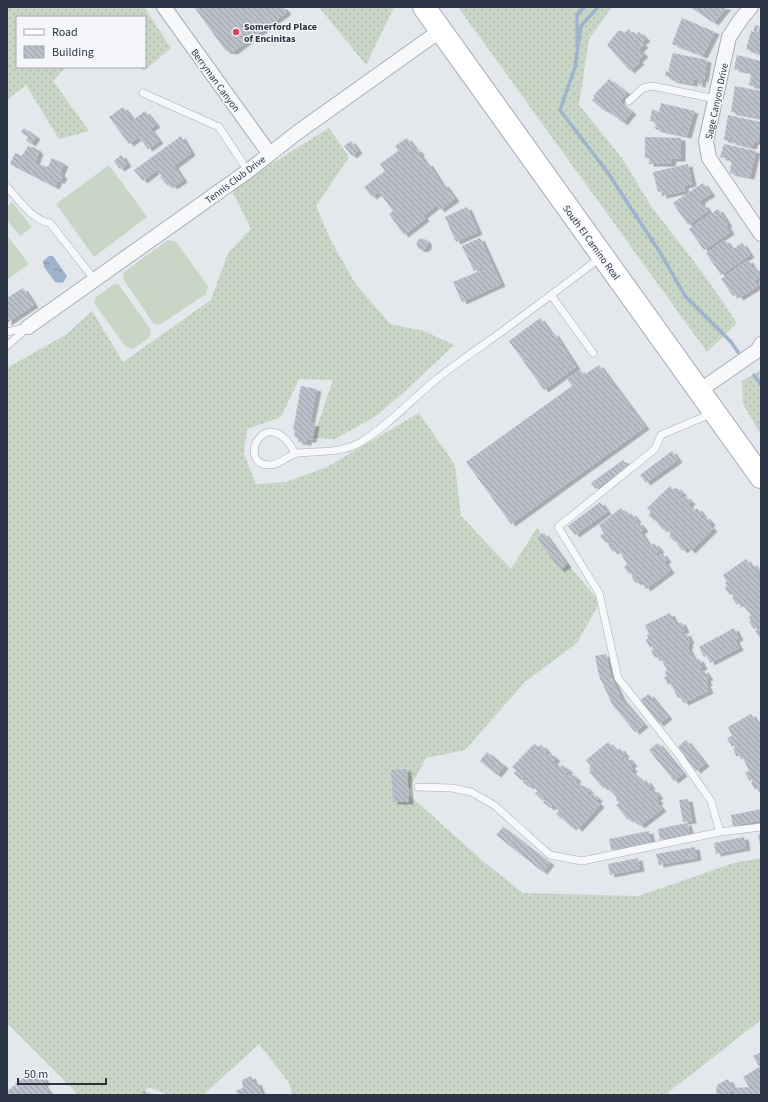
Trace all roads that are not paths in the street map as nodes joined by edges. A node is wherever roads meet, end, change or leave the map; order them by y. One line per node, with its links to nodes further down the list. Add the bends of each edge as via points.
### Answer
1 (164, 7): 8 (street, Berryman Canyon)
2 (424, 7): 4 (main road, South El Camino Real)
3 (752, 7): 6 (street, Sage Canyon Drive, via 729,37)
4 (441, 30): 8 (street, Tennis Club Drive); 12 (main road, South El Camino Real)
5 (143, 93): 9 (lane, via 219,128)
6 (716, 99): 7 (lane, via 652,86 643,88); 11 (street, Sage Canyon Drive, via 706,141 709,158)
7 (629, 101)
8 (269, 153): 9 (street, Tennis Club Drive)
9 (248, 171): 13 (street, Tennis Club Drive)
10 (7, 187): 13 (lane, via 34,216 50,223)
11 (761, 234)
12 (603, 256): 14 (lane); 20 (main road, South El Camino Real)
13 (94, 279): 15 (street, Tennis Club Drive)
14 (551, 295): 19 (lane); 22 (lane, via 438,378 361,442 346,449)
15 (28, 327): 16 (lane); 18 (lane)
16 (7, 332)
17 (761, 344): 20 (street, via 758,350)
18 (7, 346)
19 (593, 353)
20 (699, 391): 21 (main road, South El Camino Real)
21 (715, 412): 23 (main road, South El Camino Real); 26 (lane, via 661,435 655,449 558,527 599,593 618,678 679,755 710,801)
22 (295, 453): 22 (lane, via 278,464 269,465 262,464 256,459 254,448 256,440 272,432 283,436)
23 (761, 477)
24 (418, 787): 26 (lane, via 452,788 471,792 494,805 550,855 582,861)
25 (761, 827): 26 (lane)
26 (720, 832)

